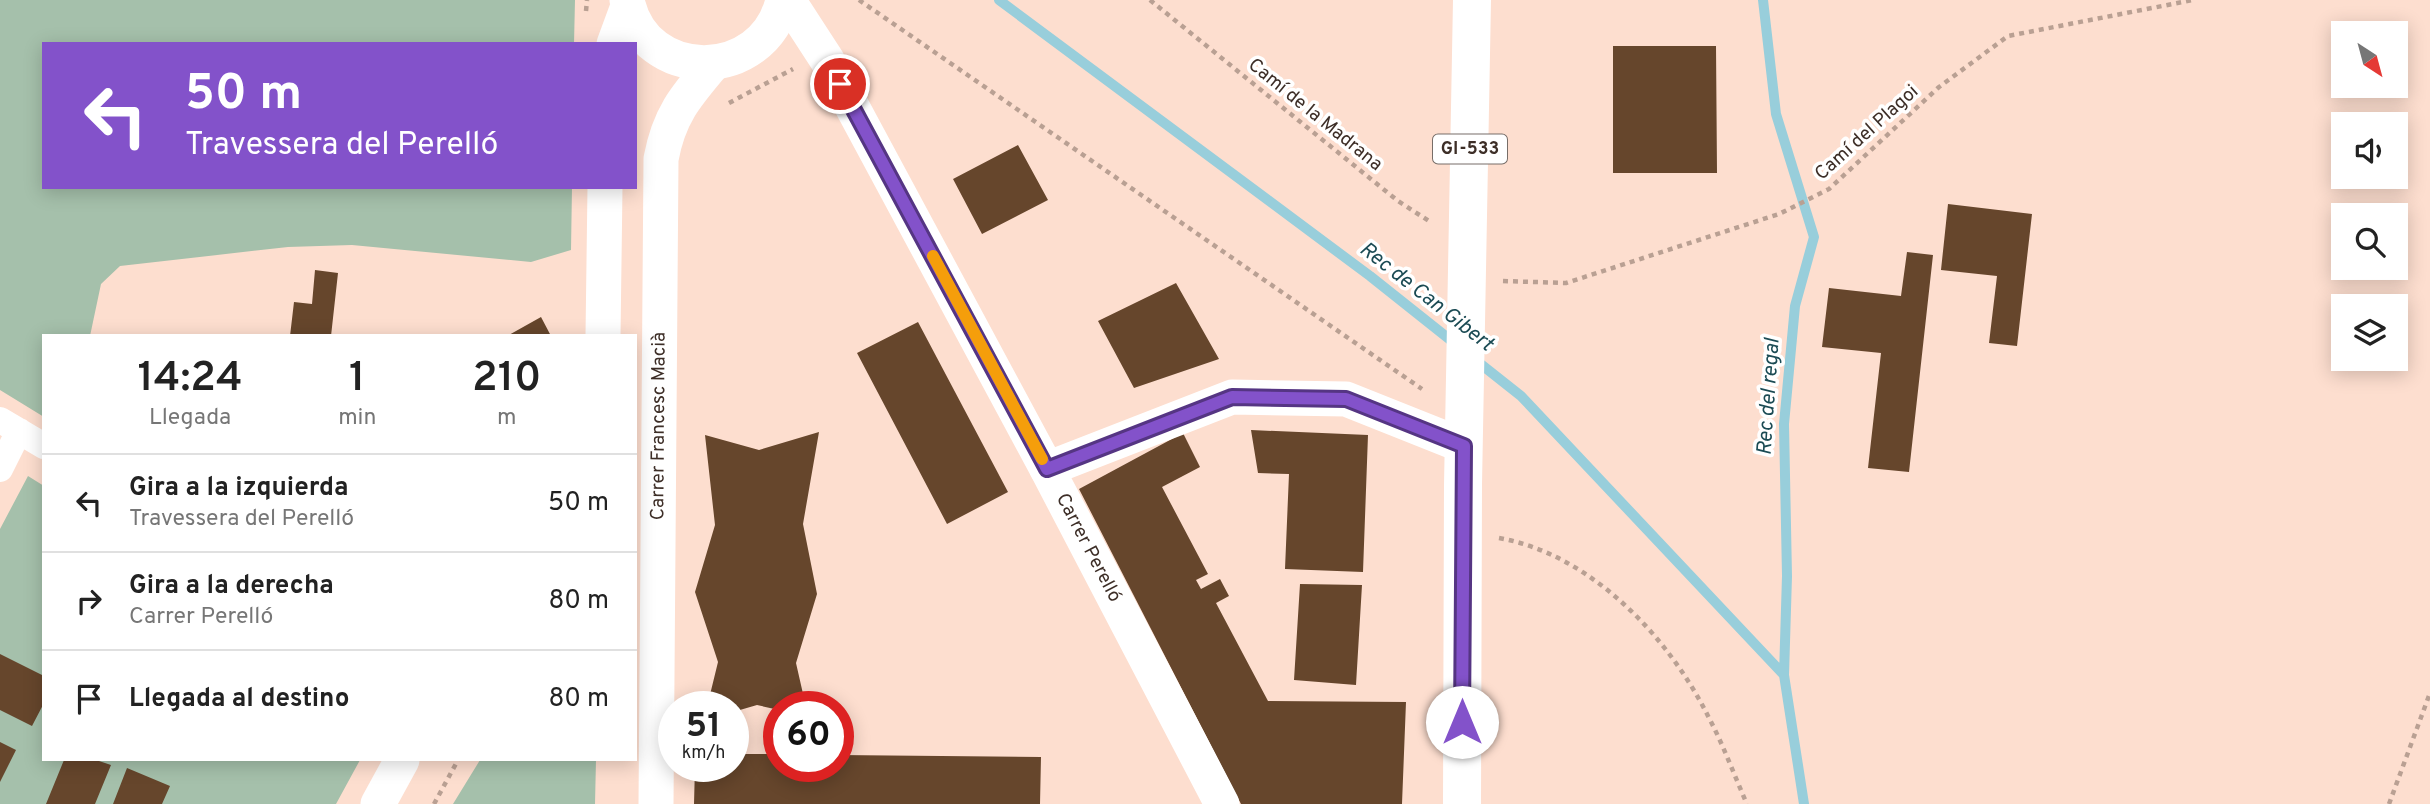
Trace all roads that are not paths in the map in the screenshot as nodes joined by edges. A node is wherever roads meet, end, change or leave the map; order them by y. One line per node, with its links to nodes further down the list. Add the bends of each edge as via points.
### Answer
1 (786, 0): 5 (street, via 756,46); 12 (street, Carrer Perelló, via 827,60)
2 (1472, 0): 10 (main road, GI-533)
3 (628, 3): 4 (street); 5 (street, via 634,21 654,46 667,55)
4 (615, 42)
5 (714, 63): 15 (street, Carrer Francesc Macià, via 675,115 661,159)
6 (605, 189): 7 (street)
7 (603, 334)
8 (10, 426): 9 (street); 11 (street)
9 (42, 445)
10 (1464, 446): 12 (street, via 1346,399 1232,397); 17 (main road, GI-533)
11 (0, 469)
12 (1047, 469): 16 (street, Carrer Perelló)
13 (401, 761): 14 (street)
14 (378, 804)
15 (656, 804)
16 (1222, 804)
17 (1462, 804)

